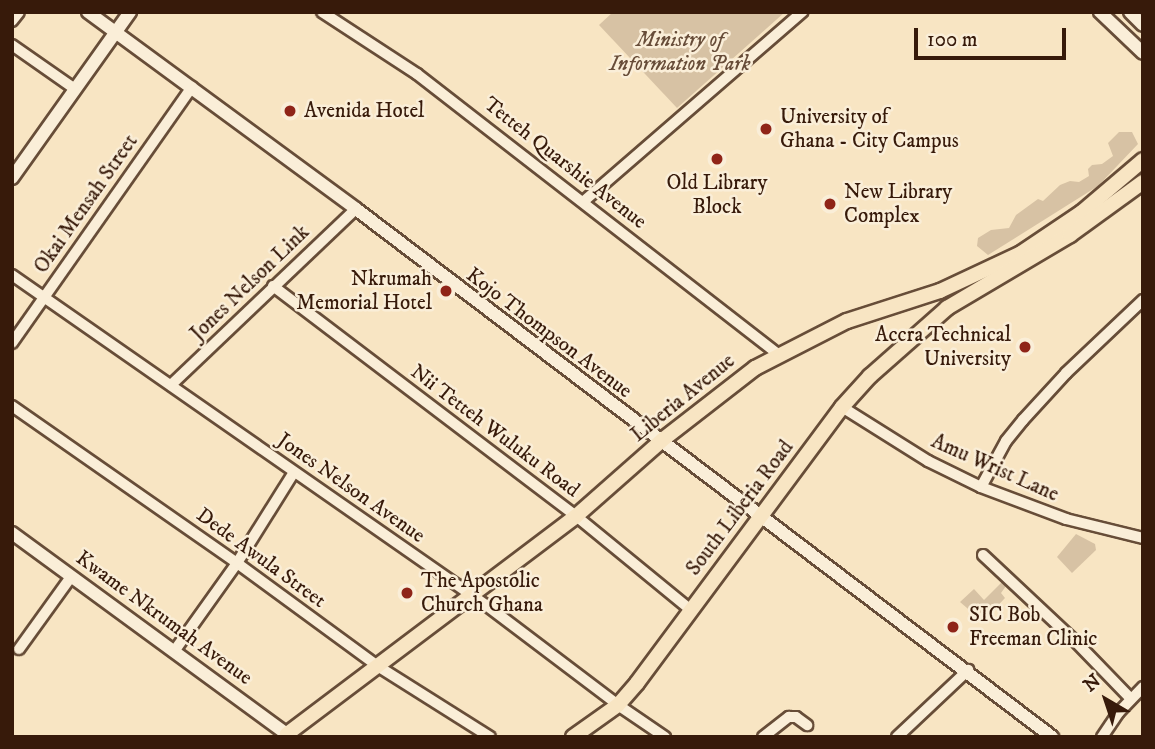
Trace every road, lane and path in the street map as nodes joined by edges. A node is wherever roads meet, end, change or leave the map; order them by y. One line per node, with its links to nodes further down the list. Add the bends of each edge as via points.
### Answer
1 (19, 12): 8 (street)
2 (88, 12): 10 (main road, Kojo Thompson Avenue)
3 (130, 12): 10 (main road)
4 (322, 12): 18 (street, Tetteh Quarshie Avenue, via 417,74)
5 (802, 12): 18 (street)
6 (1100, 12): 12 (main road)
7 (1130, 12): 9 (main road)
8 (12, 21)
9 (1143, 25)
10 (116, 32): 13 (main road, Kojo Thompson Avenue); 14 (main road)
11 (12, 45): 14 (street)
12 (1143, 53)
13 (192, 87): 19 (main road, Kojo Thompson Avenue); 23 (street, Okai Mensah Street)
14 (75, 89): 16 (main road)
15 (1143, 159): 22 (main road, Liberia Avenue, via 1049,235)
16 (12, 178)
17 (1143, 182): 25 (main road, via 1070,235)
18 (584, 201): 27 (street, Tetteh Quarshie Avenue)
19 (356, 209): 21 (street, Jones Nelson Link); 31 (main road, Kojo Thompson Avenue)
20 (12, 275): 23 (street, Jones Nelson Avenue)
21 (272, 286): 28 (street, Jones Nelson Link); 35 (street, Nii Tetteh Wuluku Road)
22 (940, 290): 25 (main road); 27 (main road, Liberia Avenue, via 847,321)
23 (44, 299): 26 (street, Okai Mensah Street); 28 (street, Jones Nelson Avenue)
24 (1143, 300): 33 (street, via 1023,420)
25 (947, 308): 30 (main road, South Liberia Road)
26 (12, 343)
27 (778, 354): 31 (main road, Liberia Avenue)
28 (172, 385): 32 (street, Jones Nelson Avenue)
29 (12, 406): 39 (street, Dede Awula Street)
30 (842, 407): 33 (street, Amu Wrist Lane, via 928,461); 34 (main road, South Liberia Road)
31 (661, 441): 34 (main road, Kojo Thompson Avenue); 35 (main road, Liberia Avenue)
32 (295, 472): 39 (street); 41 (street, Jones Nelson Avenue)
33 (981, 487): 37 (street, Amu Wrist Lane, via 1055,516)
34 (761, 515): 42 (main road, South Liberia Road); 46 (main road, Kojo Thompson Avenue)
35 (576, 516): 41 (main road, Liberia Avenue); 42 (street, Nii Tetteh Wuluku Road)
36 (12, 533): 40 (main road, Kwame Nkrumah Avenue)
37 (1143, 538)
38 (983, 555): 48 (street)
39 (237, 563): 44 (street); 45 (street, Dede Awula Street)
40 (71, 577): 43 (street); 44 (main road, Kwame Nkrumah Avenue)
41 (472, 596): 45 (main road, Liberia Avenue); 49 (street, Jones Nelson Avenue)
42 (691, 610): 49 (main road, South Liberia Road)
43 (19, 649)
44 (175, 650): 51 (main road, Kwame Nkrumah Avenue)
45 (379, 667): 51 (main road, Liberia Avenue); 52 (street, Dede Awula Street)
46 (968, 670): 56 (street); 57 (main road, Kojo Thompson Avenue)
47 (1143, 687): 48 (street)
48 (1130, 698): 58 (street)
49 (618, 705): 53 (main road, South Liberia Road); 54 (street, Jones Nelson Avenue)
50 (807, 724): 55 (street, via 789,716)
51 (289, 736)
52 (490, 737)
53 (573, 737)
54 (664, 737)
55 (763, 737)
56 (897, 737)
57 (1052, 737)
58 (1102, 737)

